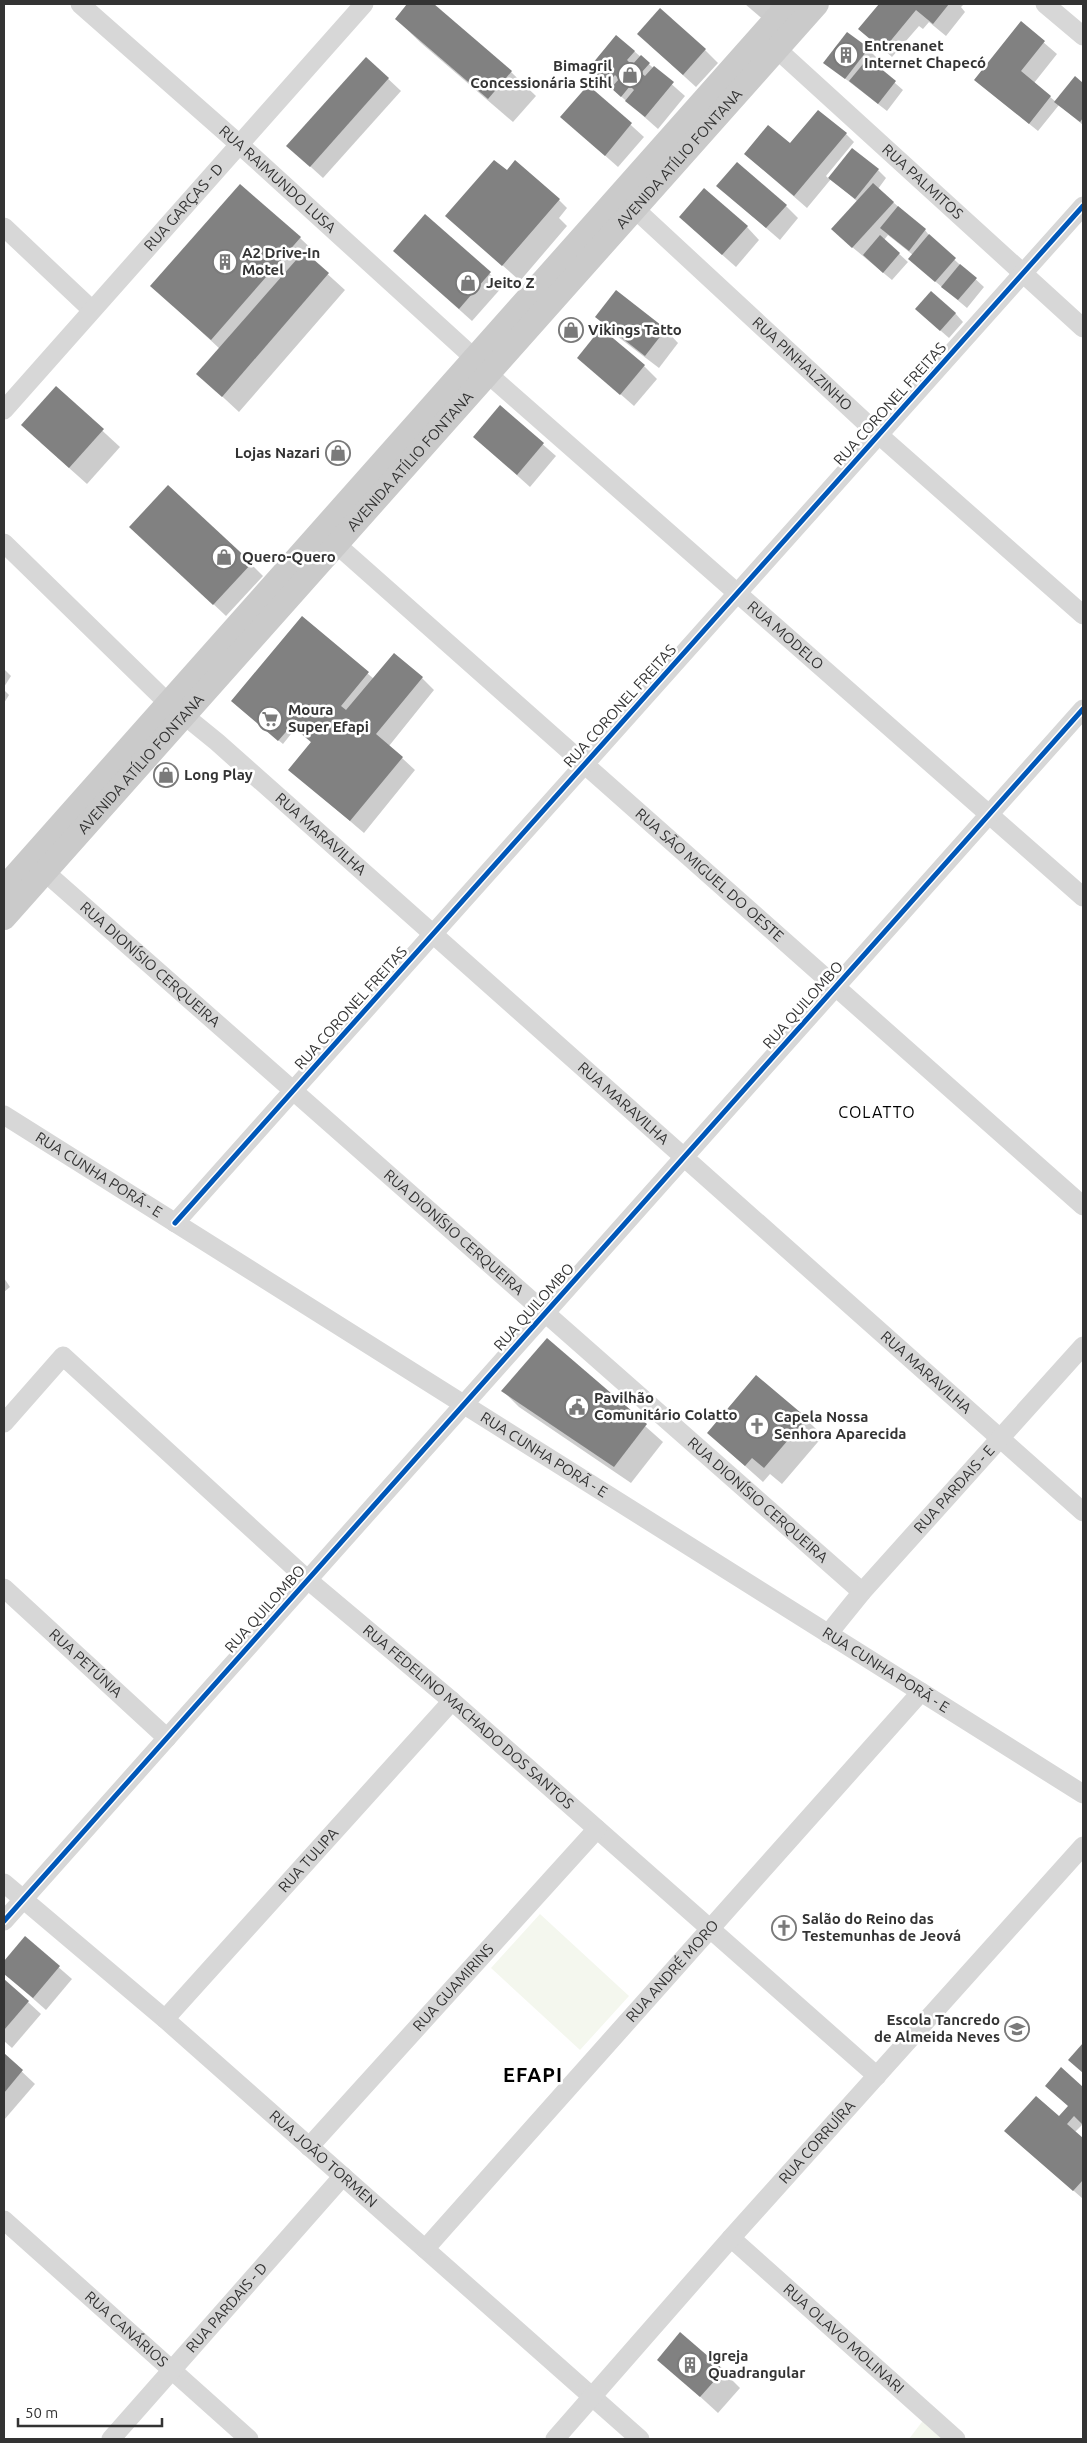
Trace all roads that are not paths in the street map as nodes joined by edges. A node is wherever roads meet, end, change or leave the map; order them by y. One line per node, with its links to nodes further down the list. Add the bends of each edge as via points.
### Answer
1 (80, 4): 8 (street, RUA RAIMUNDO LUSA)
2 (364, 4): 8 (street, RUA GARÇAS - D)
3 (789, 4): 7 (main road, AVENIDA ATÍLIO FONTANA)
4 (817, 4): 7 (main road, AVENIDA ATÍLIO FONTANA)
5 (1045, 4): 6 (street)
6 (1083, 36)
7 (769, 42): 10 (main road, AVENIDA ATÍLIO FONTANA); 12 (street, RUA PALMITOS); 15 (main road, AVENIDA ATÍLIO FONTANA)
8 (239, 144): 13 (street, RUA GARÇAS - D); 15 (street, RUA RAIMUNDO LUSA)
9 (1083, 206): 12 (street, RUA CORONEL FREITAS)
10 (635, 209): 15 (main road, AVENIDA ATÍLIO FONTANA); 17 (street, RUA PINHALZINHO)
11 (4, 227): 13 (street)
12 (1022, 274): 14 (street, RUA PALMITOS); 17 (street, RUA CORONEL FREITAS)
13 (92, 310): 16 (street, RUA GARÇAS - D)
14 (1083, 328)
15 (480, 366): 19 (main road, AVENIDA ATÍLIO FONTANA); 20 (street, RUA MODELO); 23 (main road, AVENIDA ATÍLIO FONTANA)
16 (4, 410)
17 (879, 435): 20 (street, RUA CORONEL FREITAS); 21 (street, RUA PINHALZINHO)
18 (4, 542): 23 (street, RUA MARAVILHA)
19 (336, 544): 23 (main road, AVENIDA ATÍLIO FONTANA); 24 (street, RUA SÃO MIGUEL DO OESTE)
20 (737, 594): 24 (street, RUA CORONEL FREITAS); 25 (street, RUA MODELO)
21 (1083, 615)
22 (1083, 709): 25 (street, RUA QUILOMBO)
23 (176, 710): 26 (main road, AVENIDA ATÍLIO FONTANA); 27 (main road, AVENIDA ATÍLIO FONTANA); 30 (street, RUA MARAVILHA)
24 (585, 765): 30 (street, RUA CORONEL FREITAS); 31 (street, RUA SÃO MIGUEL DO OESTE)
25 (988, 814): 28 (street, RUA MODELO); 31 (street, RUA QUILOMBO)
26 (45, 872): 29 (main road, AVENIDA ATÍLIO FONTANA); 32 (street, RUA DIONÍSIO CERQUEIRA)
27 (7, 879)
28 (1083, 897)
29 (4, 918)
30 (433, 935): 32 (street, RUA CORONEL FREITAS); 34 (street, RUA MARAVILHA)
31 (836, 986): 34 (street, RUA QUILOMBO); 35 (street, RUA SÃO MIGUEL DO OESTE)
32 (293, 1091): 36 (street, RUA CORONEL FREITAS); 37 (street, RUA DIONÍSIO CERQUEIRA)
33 (4, 1115): 36 (street, RUA CUNHA PORÃ - E)
34 (683, 1157): 37 (street, RUA QUILOMBO); 41 (street, RUA MARAVILHA)
35 (1083, 1206)
36 (175, 1223): 39 (street, RUA CUNHA PORÃ - E)
37 (546, 1313): 39 (street, RUA QUILOMBO); 45 (street, RUA DIONÍSIO CERQUEIRA)
38 (1083, 1346): 41 (street, RUA PARDAIS - E)
39 (463, 1404): 43 (street, RUA QUILOMBO); 46 (street, RUA CUNHA PORÃ - E)
40 (4, 1423): 43 (street, RUA FEDELINO MACHADO DOS SANTOS, via 63,1356)
41 (1000, 1438): 42 (street, RUA MARAVILHA); 45 (street, RUA PARDAIS - E)
42 (1083, 1512)
43 (308, 1580): 48 (street, RUA FEDELINO MACHADO DOS SANTOS); 49 (street, RUA QUILOMBO)
44 (4, 1588): 49 (street, RUA PETÚNIA)
45 (862, 1592): 46 (street, RUA PARDAIS - E)
46 (828, 1634): 47 (street, RUA CUNHA PORÃ - E)
47 (921, 1692): 50 (street, RUA CUNHA PORÃ - E); 56 (street, RUA ANDRÉ MORO)
48 (452, 1701): 51 (street, RUA FEDELINO MACHADO DOS SANTOS); 57 (street, RUA TULIPA)
49 (167, 1738): 54 (street, RUA QUILOMBO)
50 (1083, 1794)
51 (597, 1828): 56 (street, RUA FEDELINO MACHADO DOS SANTOS); 59 (street, RUA GUAMIRINS)
52 (1083, 1846): 58 (street, RUA CORRUÍRA)
53 (4, 1883): 54 (street, RUA JOÃO TORMEN)
54 (23, 1900): 55 (street, RUA QUILOMBO); 57 (street, RUA JOÃO TORMEN)
55 (4, 1921)
56 (710, 1928): 58 (street, RUA FEDELINO MACHADO DOS SANTOS); 63 (street, RUA ANDRÉ MORO)
57 (165, 2019): 59 (street, RUA JOÃO TORMEN)
58 (877, 2076): 62 (street, RUA CORRUÍRA)
59 (309, 2147): 60 (street, RUA JOÃO TORMEN)
60 (343, 2176): 63 (street, RUA JOÃO TORMEN); 64 (street, RUA PARDAIS - D)
61 (4, 2220): 64 (street, RUA CANÁRIOS)
62 (731, 2238): 65 (street, RUA CORRUÍRA); 70 (street, RUA OLAVO MOLINARI)
63 (425, 2249): 65 (street, RUA JOÃO TORMEN)
64 (172, 2370): 66 (street, RUA PARDAIS - D); 67 (street, RUA CANÁRIOS)
65 (592, 2397): 68 (street, RUA CORRUÍRA); 69 (street, RUA JOÃO TORMEN)
66 (111, 2439)
67 (249, 2439)
68 (555, 2439)
69 (640, 2439)
70 (956, 2439)

